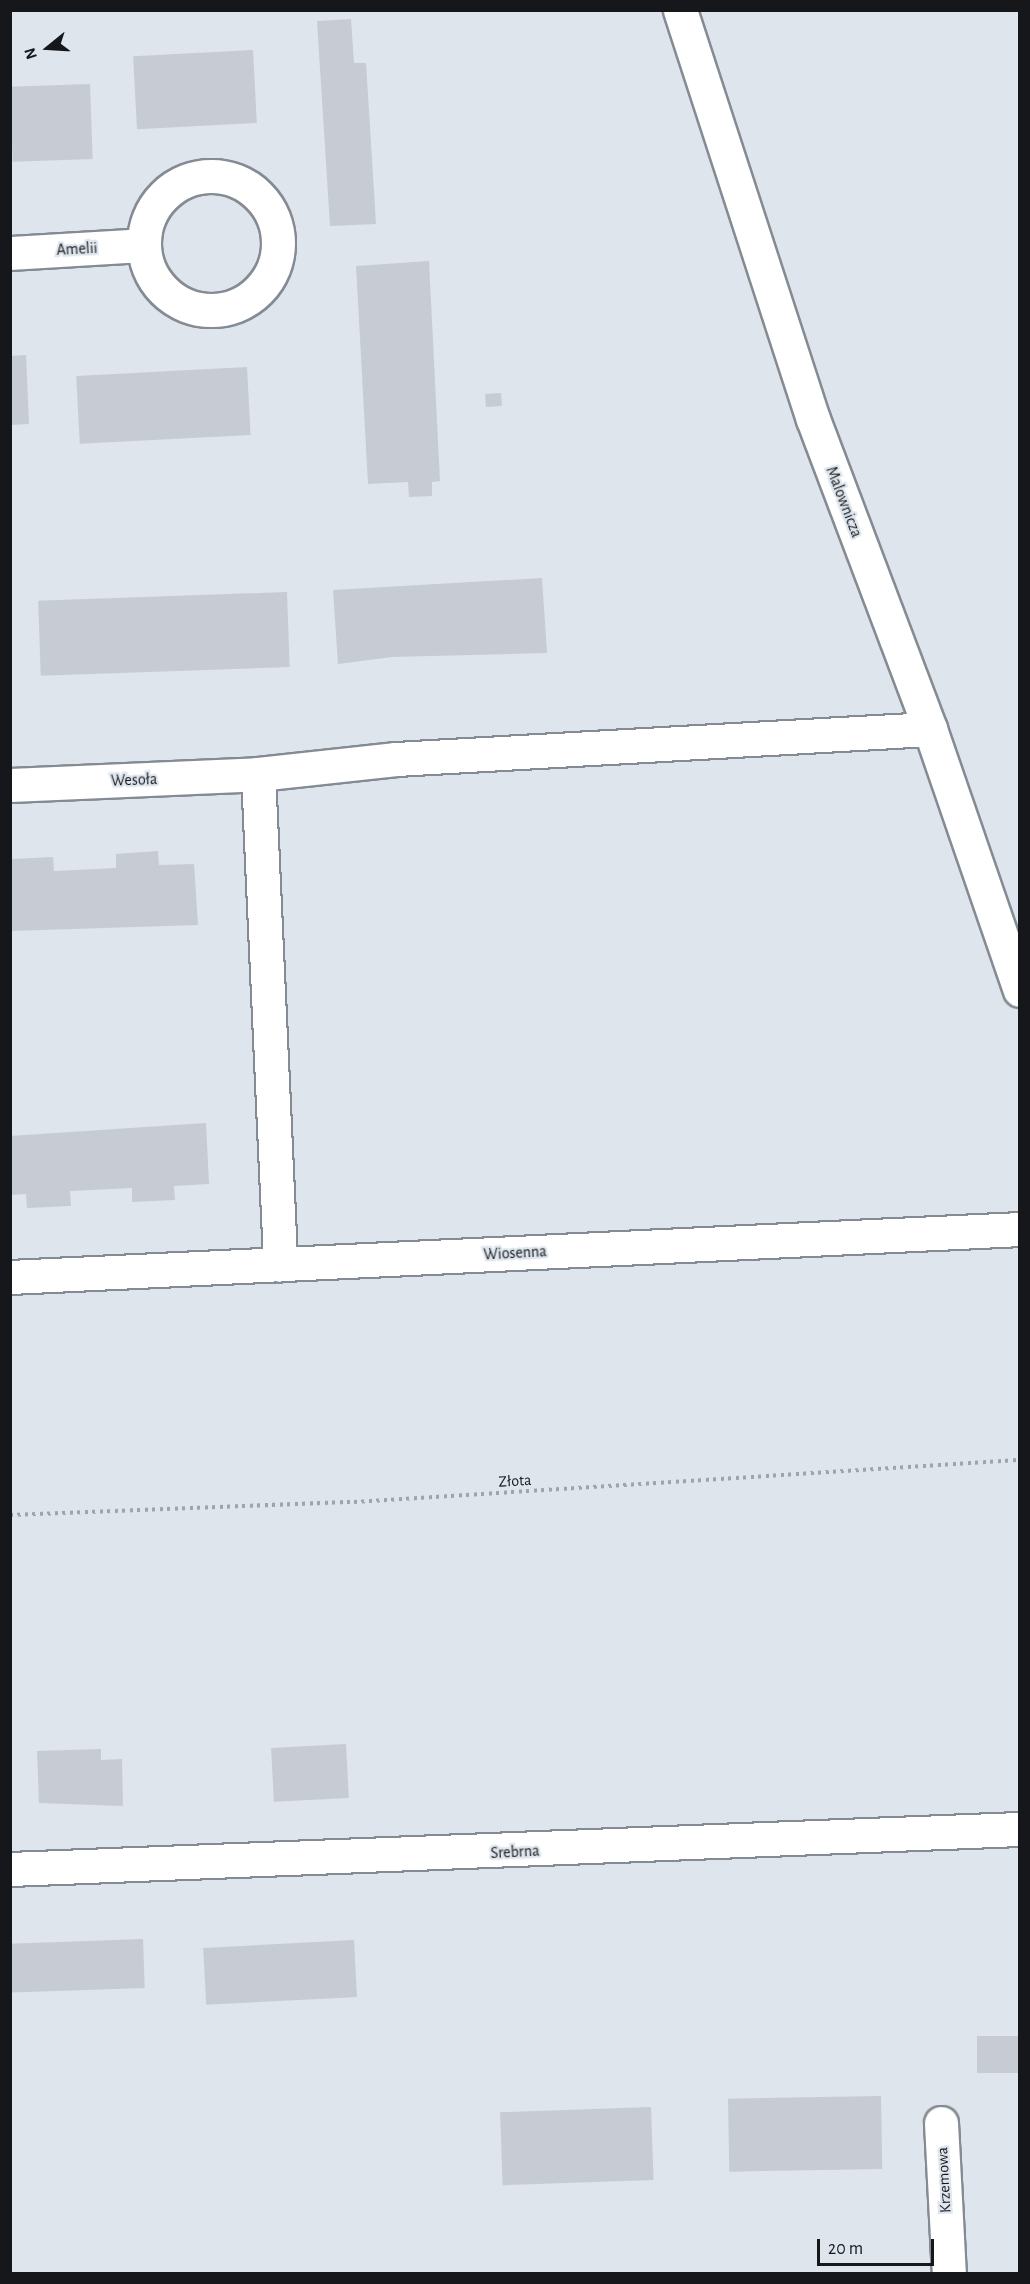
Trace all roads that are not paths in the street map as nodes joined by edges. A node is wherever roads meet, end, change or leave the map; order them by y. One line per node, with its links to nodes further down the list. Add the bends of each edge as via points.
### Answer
1 (680, 10): 4 (street, Malownicza, via 813,419)
2 (143, 245): 2 (street, via 158,285 194,309 216,311 255,295 277,258 278,236 272,213 259,194 240,182 206,176 174,186 157,202); 3 (street, Amelii)
3 (10, 253)
4 (930, 729): 5 (street, Wesoła, via 396,759); 7 (street, Malownicza)
5 (258, 774): 6 (street, Wesoła); 9 (street)
6 (10, 785)
7 (1020, 990)
8 (1020, 1229): 9 (street, Wiosenna)
9 (280, 1265): 10 (street, Wiosenna)
10 (10, 1277)
11 (1020, 1829): 12 (street, Srebrna)
12 (10, 1869)
13 (941, 2123): 14 (street, Krzemowa)
14 (949, 2274)

